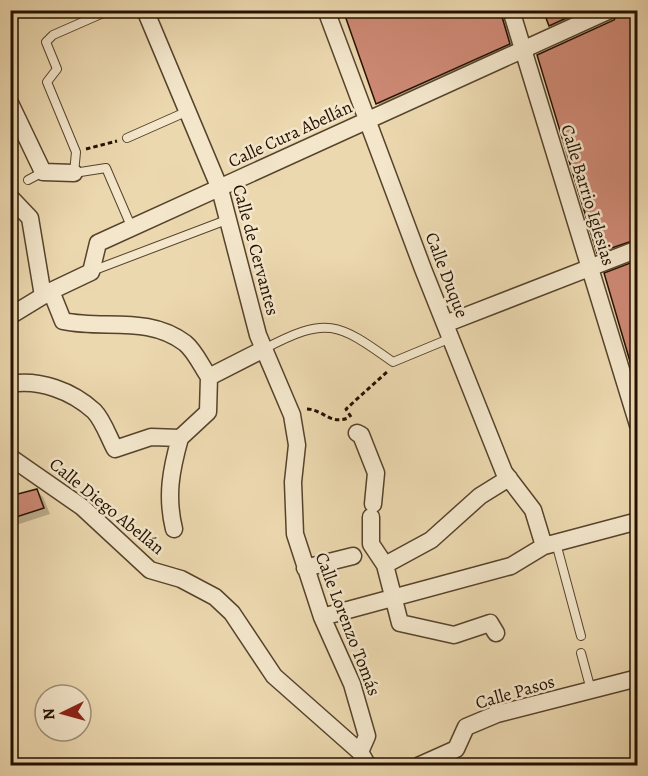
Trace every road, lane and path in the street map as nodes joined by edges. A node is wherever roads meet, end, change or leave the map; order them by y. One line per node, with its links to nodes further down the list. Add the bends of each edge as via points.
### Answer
1 (110, 10): 11 (lane, via 53,35 46,42 57,69 47,82)
2 (145, 10): 8 (street, Calle de Cervantes)
3 (326, 10): 9 (street, Calle Duque)
4 (511, 10): 6 (street, Calle Barrio Iglesias)
5 (610, 10): 6 (street, Calle Cura Abellán)
6 (523, 50): 9 (street, Calle Cura Abellán); 20 (street, Calle Barrio Iglesias)
7 (10, 103): 12 (street)
8 (188, 111): 10 (lane); 15 (street, Calle de Cervantes)
9 (368, 119): 15 (street, Calle Cura Abellán); 24 (street, Calle Duque)
10 (127, 138): 11 (path)
11 (76, 152): 13 (lane)
12 (43, 171): 13 (street); 14 (lane)
13 (74, 173): 18 (lane, via 106,168)
14 (28, 180)
15 (220, 189): 17 (street, Calle de Cervantes); 18 (street, Calle Cura Abellán)
16 (10, 197): 22 (street, via 30,218)
17 (229, 219): 21 (lane); 25 (street, Calle de Cervantes)
18 (131, 226): 21 (street, Calle Cura Abellán, via 98,243)
19 (638, 249): 20 (street)
20 (590, 267): 24 (street); 31 (street, Calle Barrio Iglesias)
21 (91, 272): 22 (street)
22 (47, 293): 23 (street); 27 (street, via 63,321 85,326 132,323 166,332 186,344)
23 (10, 316)
24 (448, 331): 26 (lane); 34 (street, Calle Duque)
25 (261, 342): 26 (lane, via 330,326 357,336); 27 (street); 29 (street, Calle Lorenzo Tomás)
26 (393, 362): 30 (path, via 387,374 346,409)
27 (210, 377): 32 (street, via 208,412)
28 (10, 384): 32 (street, via 55,387 95,412 115,449 151,437)
29 (292, 415): 30 (path, via 314,410 328,419); 40 (street, Calle Lorenzo Tomás, via 297,444 293,482 295,534)
30 (354, 425): 38 (street, via 376,473 371,544)
31 (638, 425)
32 (180, 438): 36 (street, via 170,472 169,507)
33 (10, 457): 48 (street, Calle Diego Abellán, via 82,507 150,570 181,579 214,597 232,613 274,676)
34 (509, 478): 37 (street, Calle Duque, via 533,510); 39 (street, via 480,496 431,540)
35 (638, 521): 37 (street)
36 (174, 529)
37 (550, 545): 41 (street, via 511,566); 44 (lane)
38 (364, 553): 39 (street); 40 (street)
39 (385, 565): 41 (street)
40 (305, 568): 42 (street, Calle Lorenzo Tomás)
41 (394, 597): 42 (street); 43 (street, via 400,623 454,635 490,623)
42 (322, 617): 48 (street, Calle Lorenzo Tomás, via 352,684 368,736)
43 (496, 633)
44 (581, 636)
45 (581, 653): 47 (lane)
46 (638, 678): 47 (street, Calle Pasos)
47 (591, 691): 49 (street, Calle Pasos, via 497,714 466,727 456,749)
48 (364, 759)
49 (418, 765)

